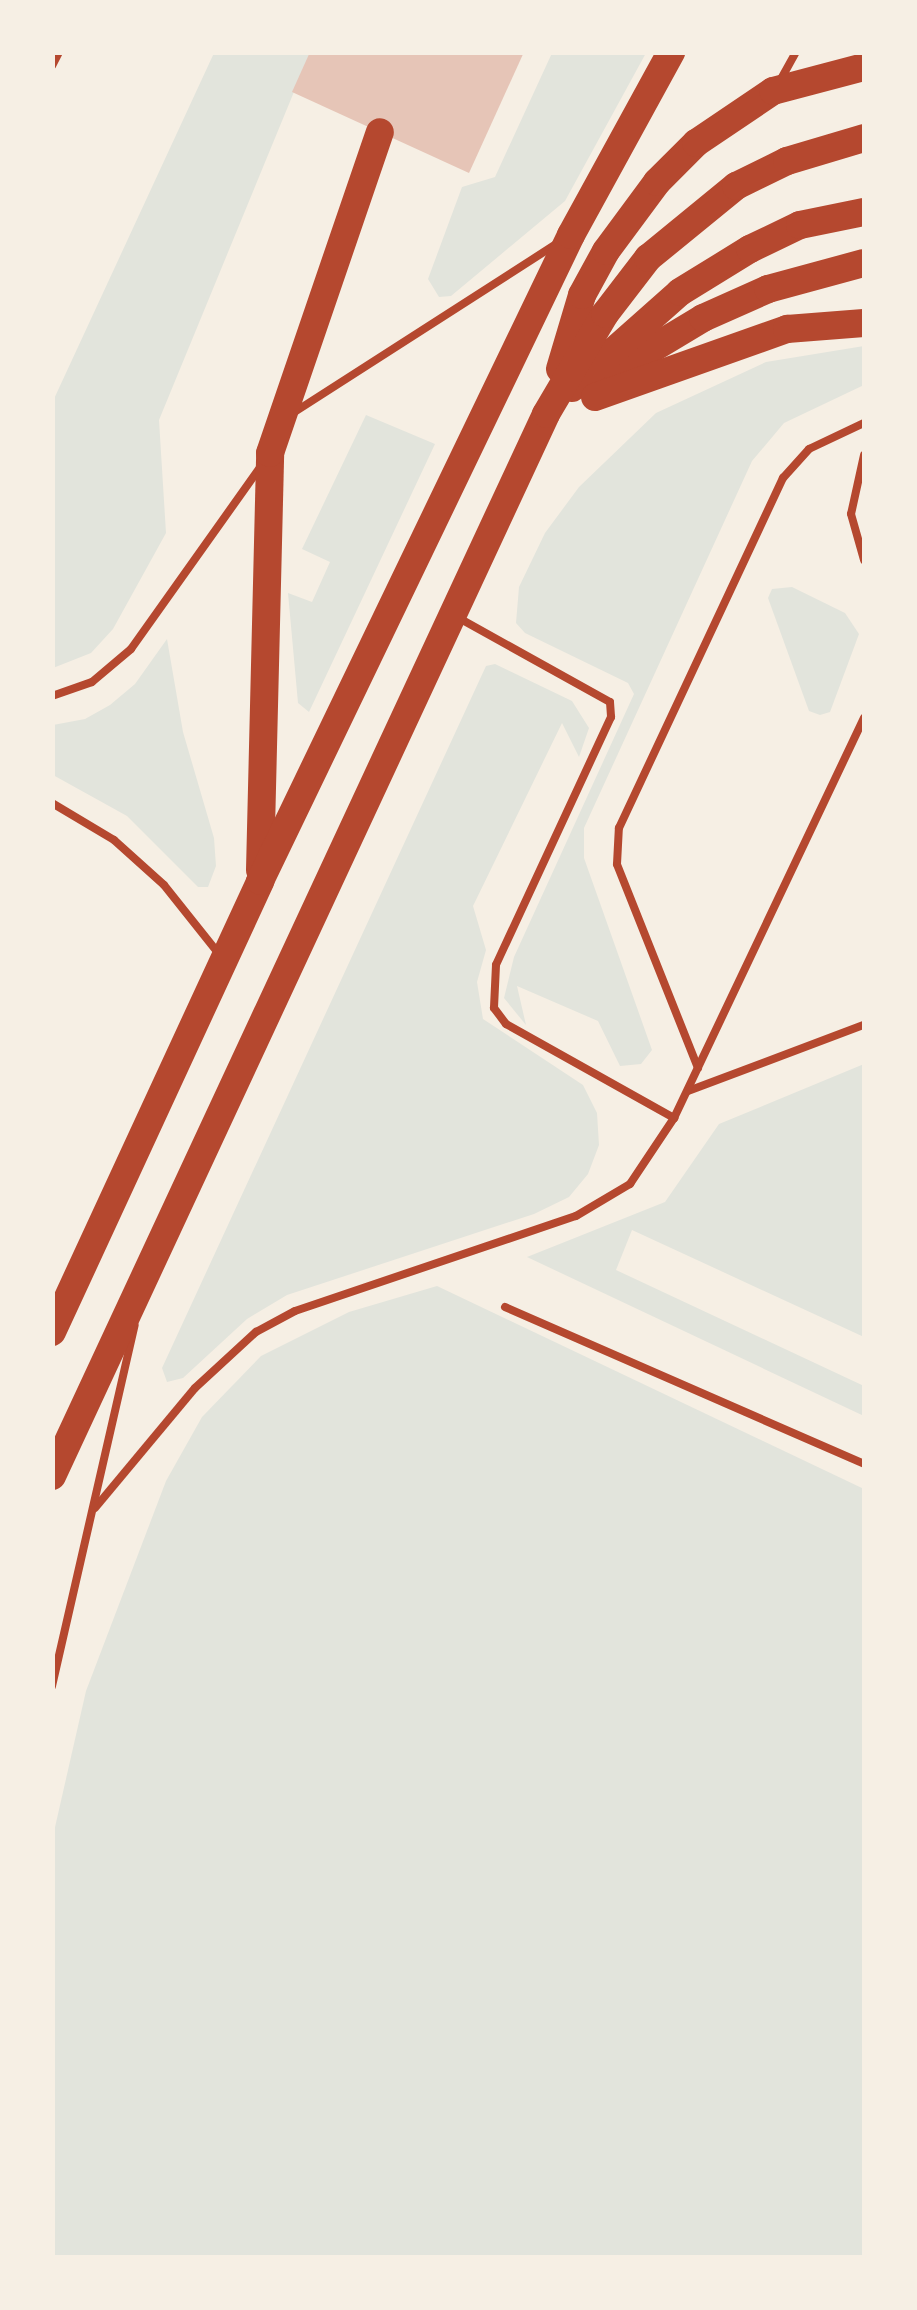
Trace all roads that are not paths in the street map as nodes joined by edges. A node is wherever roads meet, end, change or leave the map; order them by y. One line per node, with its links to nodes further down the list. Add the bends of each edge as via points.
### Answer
1 (59, 52): 4 (lane)
2 (671, 52): 10 (highway)
3 (796, 52): 6 (lane)
4 (52, 66)
5 (864, 67): 6 (highway)
6 (773, 92): 13 (highway, via 696,142 634,210 582,294)
7 (380, 132): 14 (highway)
8 (864, 138): 13 (highway, via 787,161 736,186 683,224 604,314)
9 (864, 212): 13 (highway, via 800,226 680,292)
10 (571, 235): 14 (lane); 23 (highway)
11 (864, 263): 13 (highway, via 814,272 703,318)
12 (864, 322): 13 (highway, via 786,329)
13 (546, 414): 19 (highway)
14 (282, 420): 16 (highway)
15 (864, 423): 26 (lane, via 810,448 783,478 618,828 617,864)
16 (270, 453): 20 (lane, via 130,649 92,682); 23 (highway)
17 (864, 455): 18 (lane, via 851,514)
18 (864, 560)
19 (452, 614): 28 (lane, via 610,702 611,717 496,965 494,1008 506,1024); 29 (highway)
20 (52, 696)
21 (864, 718): 26 (lane)
22 (52, 803): 24 (lane, via 114,840 164,885)
23 (260, 881): 24 (highway)
24 (224, 963): 31 (highway)
25 (864, 1025): 27 (lane)
26 (698, 1068): 27 (lane)
27 (688, 1091): 28 (lane)
28 (674, 1118): 34 (lane, via 630,1184 576,1216 295,1311 256,1332 195,1388)
29 (147, 1272): 33 (highway); 34 (lane)
30 (504, 1308): 32 (lane)
31 (52, 1332)
32 (864, 1464)
33 (52, 1476)
34 (95, 1508): 35 (lane)
35 (52, 1686)

